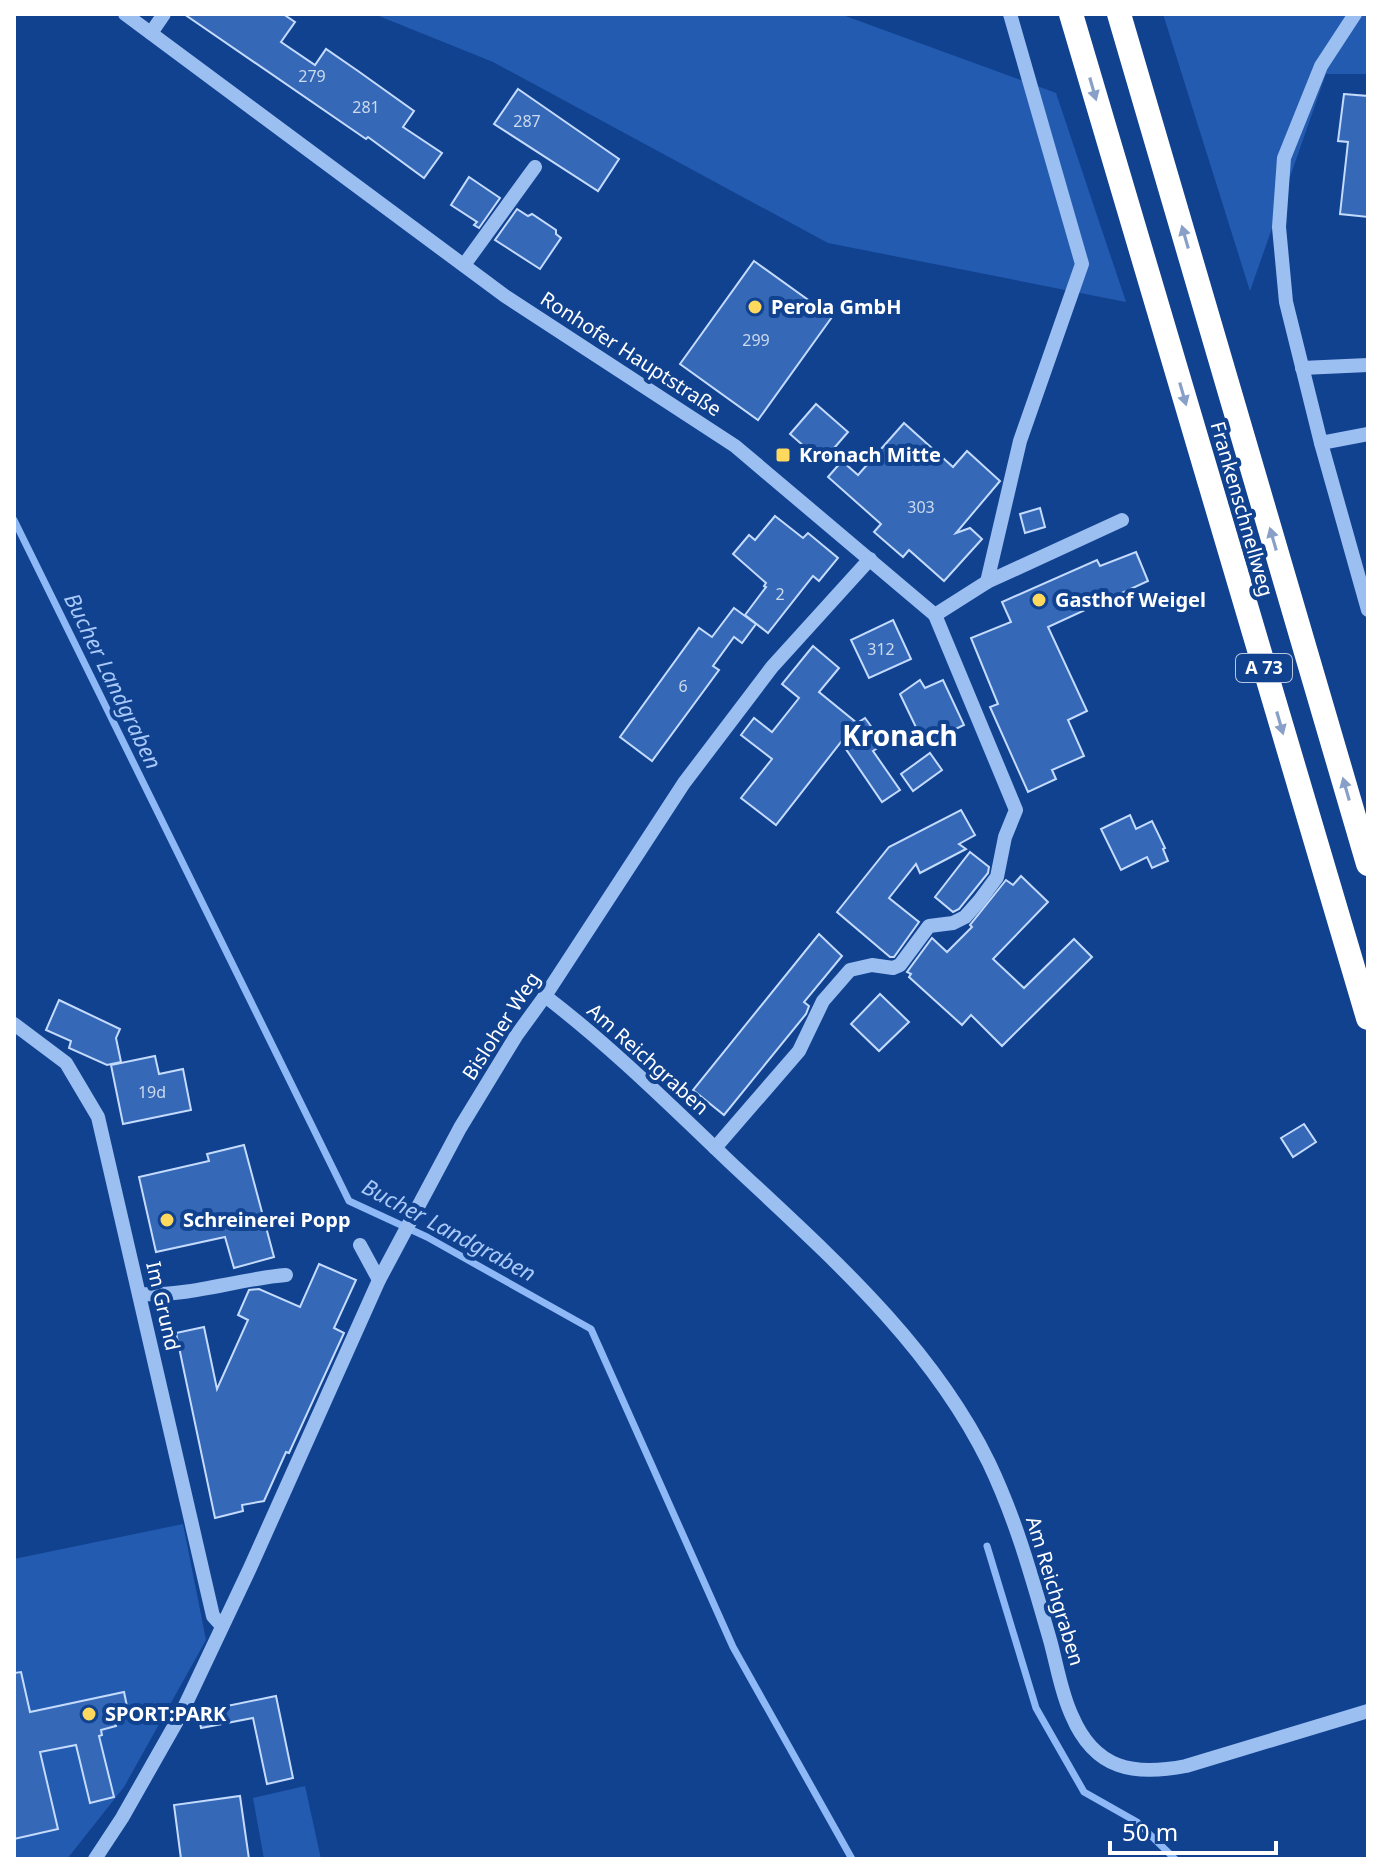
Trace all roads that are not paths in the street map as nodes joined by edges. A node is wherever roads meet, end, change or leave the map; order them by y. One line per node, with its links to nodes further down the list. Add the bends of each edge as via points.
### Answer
1 (125, 14): 7 (street, Ronhofer Hauptstraße)
2 (164, 14): 7 (street)
3 (1010, 14): 16 (street, via 1082,264 1020,441)
4 (1071, 14): 21 (highway, Frankenschnellweg / A 73, one-way to 21)
5 (1119, 14): 19 (highway, Frankenschnellweg / A 73, one-way to 5)
6 (1355, 14): 11 (street, via 1321,66 1284,158 1279,227 1284,287)
7 (151, 33): 9 (street, Ronhofer Hauptstraße)
8 (535, 167): 9 (street)
9 (464, 265): 15 (street, Ronhofer Hauptstraße, via 735,446)
10 (1368, 365): 11 (street)
11 (1302, 368): 13 (street)
12 (1368, 434): 13 (street)
13 (1321, 443): 17 (street)
14 (1122, 520): 16 (street)
15 (870, 559): 18 (street, Ronhofer Hauptstraße); 20 (street, Bisloher Weg, via 772,667 684,783)
16 (987, 582): 18 (street)
17 (1368, 610)
18 (935, 615): 23 (street, Ronhofer Hauptstraße, via 1016,810 997,877 965,917 929,926 900,965 850,970 823,1001 799,1051)
19 (1368, 864)
20 (545, 996): 23 (street, Am Reichgraben, via 594,1034); 26 (street, Bisloher Weg, via 460,1128)
21 (1368, 1018)
22 (14, 1024): 27 (street, Im Grund, via 66,1063 98,1117)
23 (715, 1148): 29 (street, Am Reichgraben, via 840,1266 932,1368 988,1460 1018,1528 1072,1716 1094,1751 1125,1769 1157,1772)
24 (360, 1245): 26 (street)
25 (286, 1275): 27 (street, via 161,1296)
26 (379, 1280): 28 (street, Bisloher Weg)
27 (139, 1294): 28 (street, Im Grund, via 213,1616)
28 (222, 1626): 30 (street, Bisloher Weg, via 181,1714)
29 (1368, 1711)
30 (95, 1859)

